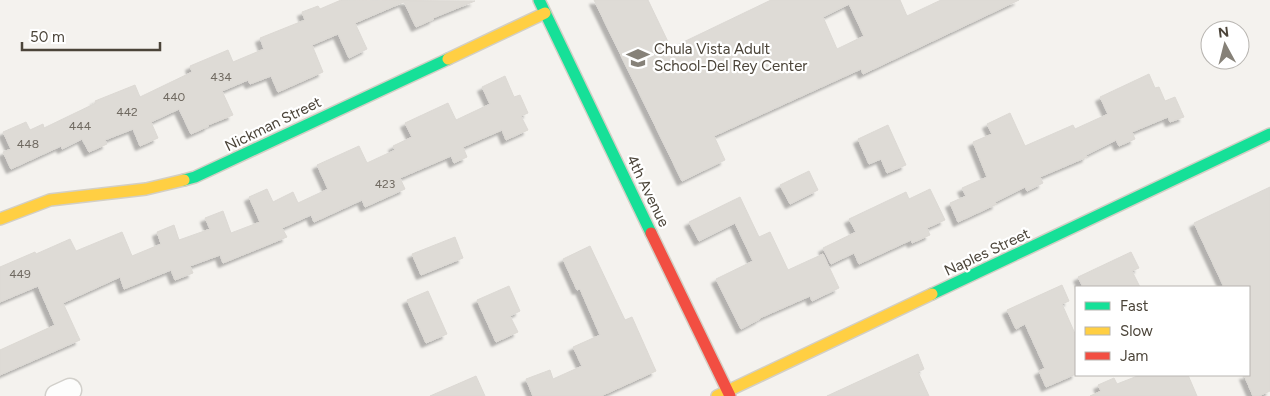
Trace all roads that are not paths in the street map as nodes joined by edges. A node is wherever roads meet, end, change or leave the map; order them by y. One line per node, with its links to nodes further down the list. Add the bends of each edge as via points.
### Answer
1 (539, 0): 2 (street, 4th Avenue)
2 (545, 12): 4 (street, Nickman Street, via 195,177 146,189 50,200); 5 (street, 4th Avenue)
3 (1270, 134): 5 (street, Naples Street)
4 (0, 219)
5 (725, 394)

